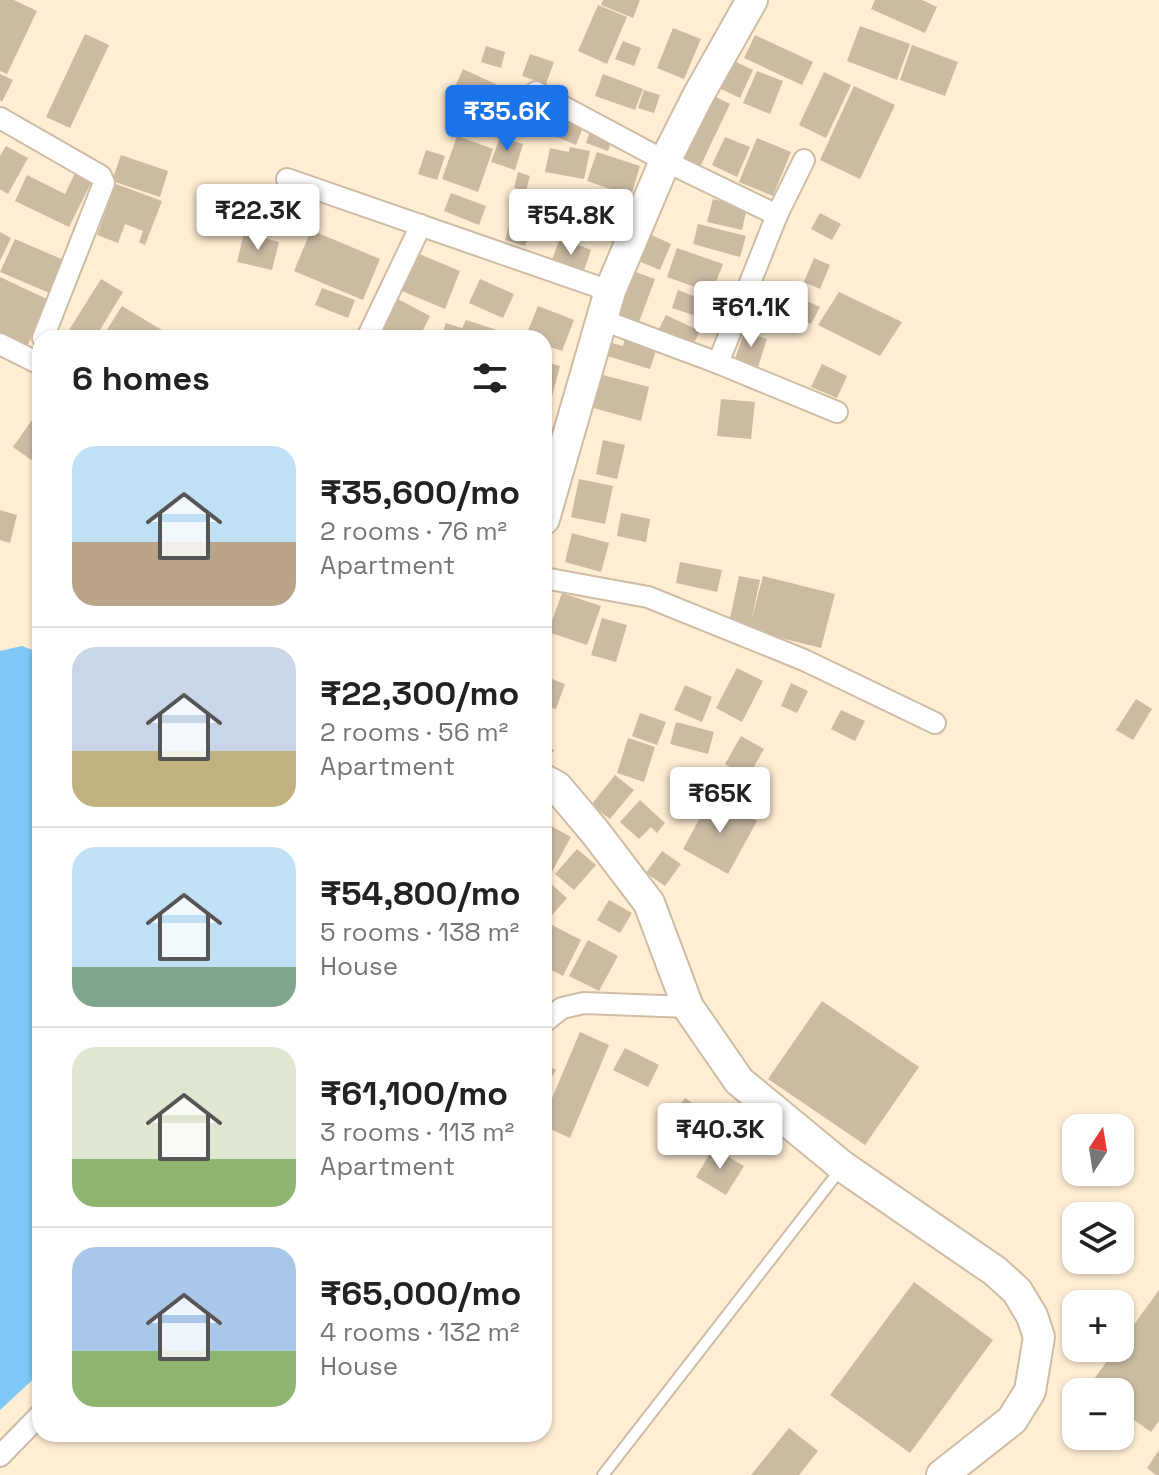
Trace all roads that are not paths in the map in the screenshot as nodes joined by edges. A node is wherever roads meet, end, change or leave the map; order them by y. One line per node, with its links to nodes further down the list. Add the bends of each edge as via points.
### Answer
1 (752, 0): 5 (main road)
2 (536, 92): 5 (street)
3 (1, 122): 10 (street, via 101,176 104,183)
4 (804, 160): 7 (street)
5 (665, 161): 7 (street); 9 (main road)
6 (287, 179): 8 (street)
7 (777, 215): 14 (street)
8 (421, 225): 9 (street); 11 (street)
9 (605, 305): 14 (street); 16 (main road)
10 (46, 330)
11 (371, 330)
12 (0, 344): 13 (street)
13 (32, 355)
14 (718, 363): 15 (street)
15 (837, 412)
16 (552, 491)
17 (552, 579): 18 (street, via 648,597 804,660)
18 (935, 723)
19 (552, 784): 20 (main road, via 649,903)
20 (688, 1007): 21 (street, via 584,1003); 22 (main road, via 739,1081)
21 (552, 1016)
22 (842, 1166): 25 (lane); 26 (main road, via 995,1271 1017,1291 1039,1337 1030,1391 1012,1420)
23 (32, 1423): 24 (street)
24 (0, 1456)
25 (603, 1475)
26 (942, 1475)

